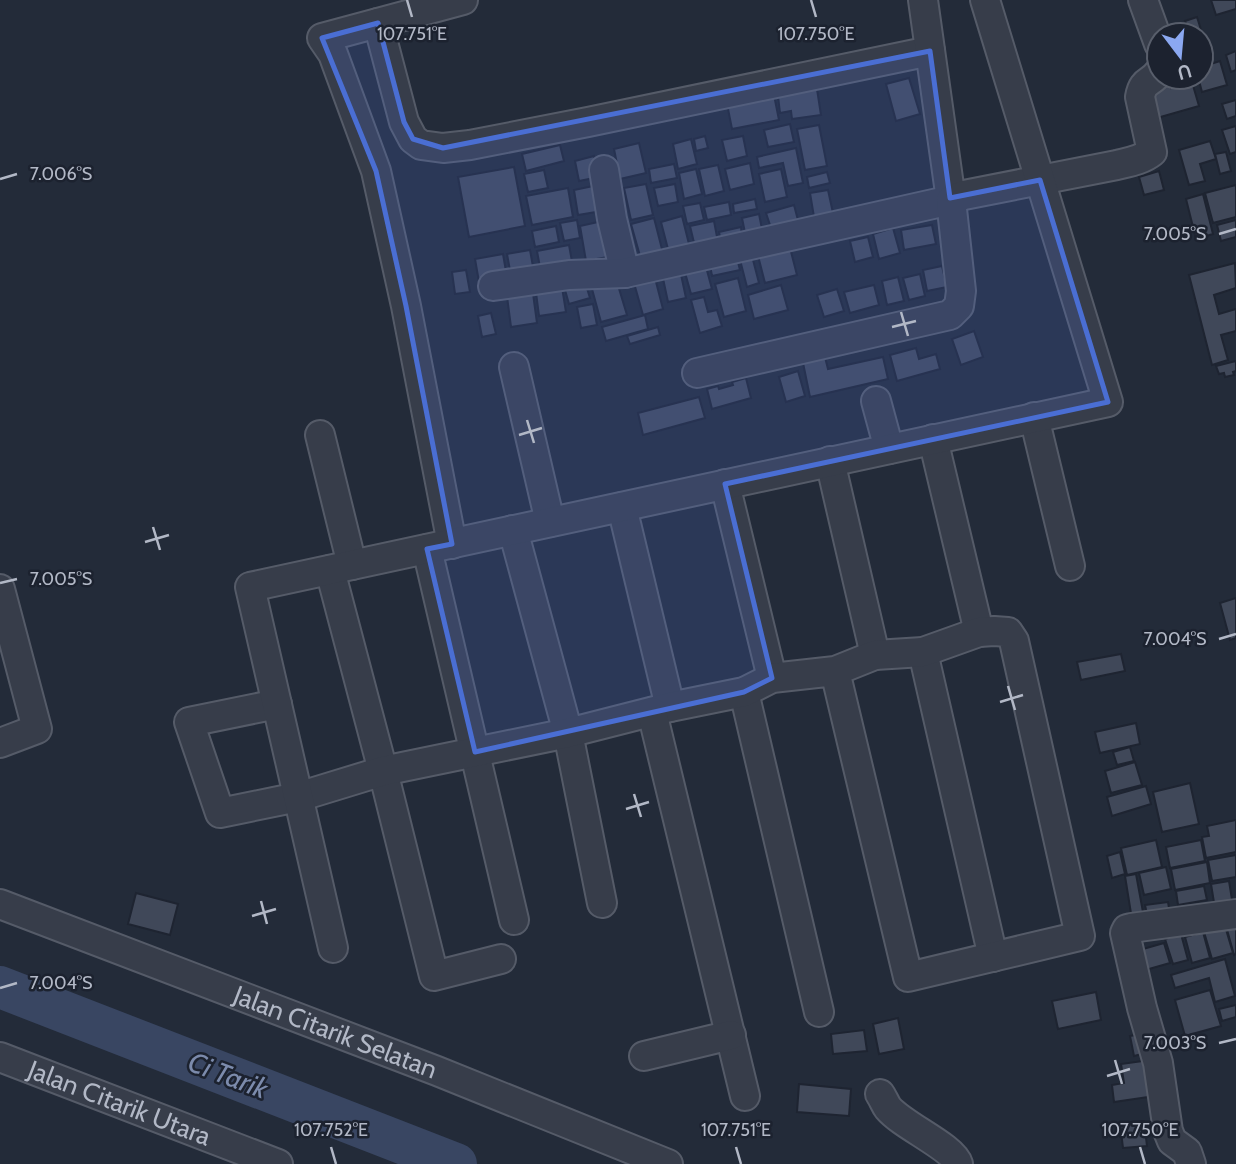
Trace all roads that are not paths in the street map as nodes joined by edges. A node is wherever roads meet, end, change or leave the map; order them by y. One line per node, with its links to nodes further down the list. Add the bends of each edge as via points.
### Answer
1 (463, 0): 6 (street)
2 (923, 0): 7 (street)
3 (985, 0): 16 (street, via 1108,402)
4 (1143, 0): 5 (street)
5 (1151, 21)
6 (378, 23): 7 (street, via 404,122 421,145 443,148); 25 (street, via 322,38 333,54 376,172 406,306)
7 (930, 51): 10 (street)
8 (1145, 84): 10 (street, via 1140,97 1149,155)
9 (604, 170): 11 (street)
10 (951, 200): 11 (street); 14 (street, via 961,291 959,306 950,316)
11 (625, 273): 12 (street)
12 (493, 286)
13 (514, 367): 23 (street)
14 (697, 373)
15 (876, 401): 19 (street)
16 (1034, 418): 18 (street); 26 (street)
17 (320, 435): 27 (street)
18 (933, 439): 19 (street); 29 (street)
19 (888, 449): 20 (street)
20 (830, 461): 21 (street); 31 (street)
21 (725, 484): 22 (street); 33 (street)
22 (622, 507): 23 (street); 36 (street)
23 (551, 522): 24 (street)
24 (513, 530): 25 (street); 37 (street)
25 (440, 546): 27 (street); 39 (street)
26 (1070, 566)
27 (341, 567): 35 (street, via 250,587); 40 (street)
28 (0, 589): 38 (street, via 37,729)
29 (979, 632): 30 (street); 47 (street, via 1008,632 1014,641 1080,936)
30 (923, 652): 31 (street); 47 (street)
31 (875, 655): 32 (street)
32 (835, 671): 33 (street); 47 (street, via 908,977)
33 (772, 678): 34 (street)
34 (744, 692): 36 (street); 49 (street)
35 (277, 704): 41 (street); 41 (street, via 189,722 220,813)
36 (661, 709): 37 (street); 50 (street)
37 (568, 733): 39 (street); 42 (street)
38 (0, 743)
39 (475, 752): 40 (street); 45 (street)
40 (383, 771): 41 (street); 48 (street, via 434,976)
41 (298, 797): 46 (street)
42 (602, 903)
43 (0, 904): 56 (street, Jalan Citarik Selatan)
44 (1236, 914): 58 (street, via 1132,928 1125,933 1158,1063 1169,1136 1187,1152)
45 (514, 920)
46 (333, 948)
47 (993, 957)
48 (501, 959)
49 (819, 1012)
50 (731, 1035): 51 (street); 54 (street)
51 (644, 1056)
52 (0, 1057): 55 (street, Jalan Citarik Utara)
53 (880, 1094): 57 (street, via 888,1108)
54 (745, 1096)
55 (278, 1164)
56 (668, 1164)
57 (958, 1164)
58 (1191, 1164)

